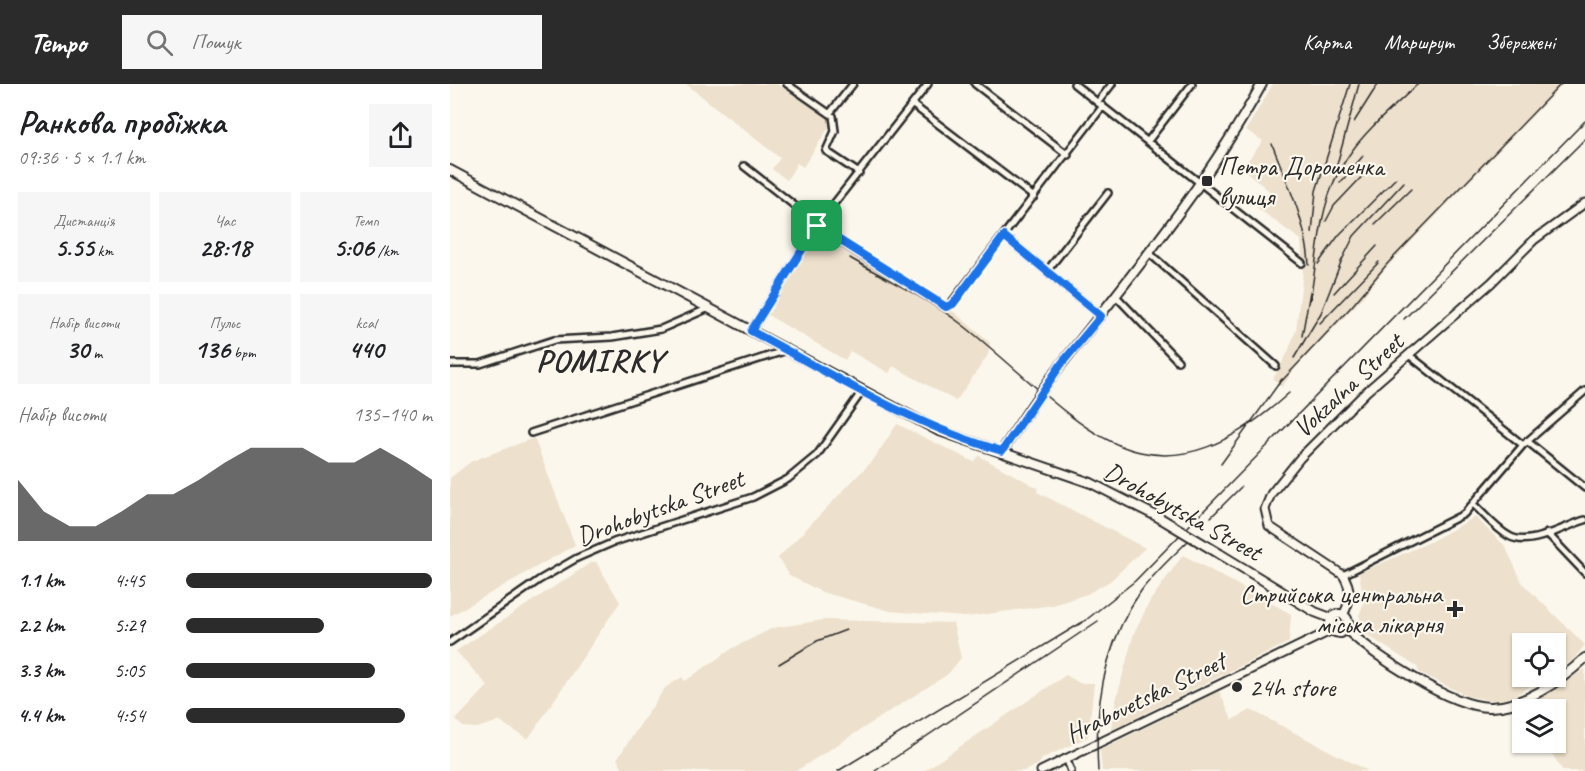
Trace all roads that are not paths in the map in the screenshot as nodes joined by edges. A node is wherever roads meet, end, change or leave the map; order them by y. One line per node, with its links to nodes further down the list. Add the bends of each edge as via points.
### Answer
1 (786, 84): 11 (street)
2 (853, 84): 11 (street)
3 (928, 84): 10 (street)
4 (975, 84): 13 (street)
5 (1074, 84): 9 (street)
6 (1112, 84): 9 (street)
7 (1192, 84): 12 (street)
8 (1263, 84): 17 (main road)
9 (1100, 104): 12 (street); 13 (street)
10 (913, 105): 16 (street); 19 (street)
11 (830, 113): 16 (street, via 835,131 826,151)
12 (1148, 141): 17 (street)
13 (1068, 154): 19 (street)
14 (744, 166): 21 (street)
15 (450, 170): 27 (main road, Drohobytska Street)
16 (859, 173): 21 (street)
17 (1202, 182): 23 (main road); 24 (street)
18 (1108, 193): 25 (street)
19 (1034, 197): 22 (street)
20 (1585, 203): 31 (street, Vokzalna Street, via 1534,240)
21 (818, 225): 22 (street, via 943,306 953,304); 29 (street)
22 (1004, 236): 25 (street)
23 (1148, 252): 26 (main road); 34 (street)
24 (1302, 263)
25 (1047, 271): 28 (street)
26 (1115, 295): 28 (main road); 32 (street)
27 (709, 308): 29 (main road, Drohobytska Street); 33 (street, via 661,329 612,338 554,340 480,364)
28 (1101, 316): 39 (main road, via 1062,363)
29 (751, 331): 30 (main road, Drohobytska Street)
30 (787, 350): 35 (main road, Drohobytska Street); 37 (street)
31 (1409, 355): 38 (street); 45 (street, Vokzalna Street, via 1300,458 1271,494 1265,509 1266,521 1275,532)
32 (1179, 361)
33 (450, 364)
34 (1276, 366)
35 (862, 390): 39 (main road, Drohobytska Street, via 937,430); 50 (street, Drohobytska Street, via 817,455 788,479 753,497 614,542 577,558)
36 (1585, 391): 38 (street)
37 (531, 433)
38 (1525, 443): 40 (street); 41 (street)
39 (1002, 451): 47 (main road, Drohobytska Street, bridge, via 1100,487)
40 (1585, 488)
41 (1474, 505): 43 (street, via 1516,540); 45 (street, via 1453,520)
42 (1585, 520): 43 (street)
43 (1547, 533): 44 (street)
44 (1585, 573)
45 (1343, 575): 46 (street, via 1350,592)
46 (1343, 615): 47 (main road); 48 (main road)
47 (1331, 618): 49 (main road)
48 (1346, 629): 49 (main road, via 1341,633); 51 (main road, via 1371,652 1414,678 1465,702 1488,707 1522,700)
49 (1332, 630): 52 (street, Hrabovetska Street)
50 (450, 642)
51 (1585, 658)
52 (1066, 758): 53 (street, Hrabovetska Street); 54 (street)
53 (1041, 771)
54 (1071, 771)

